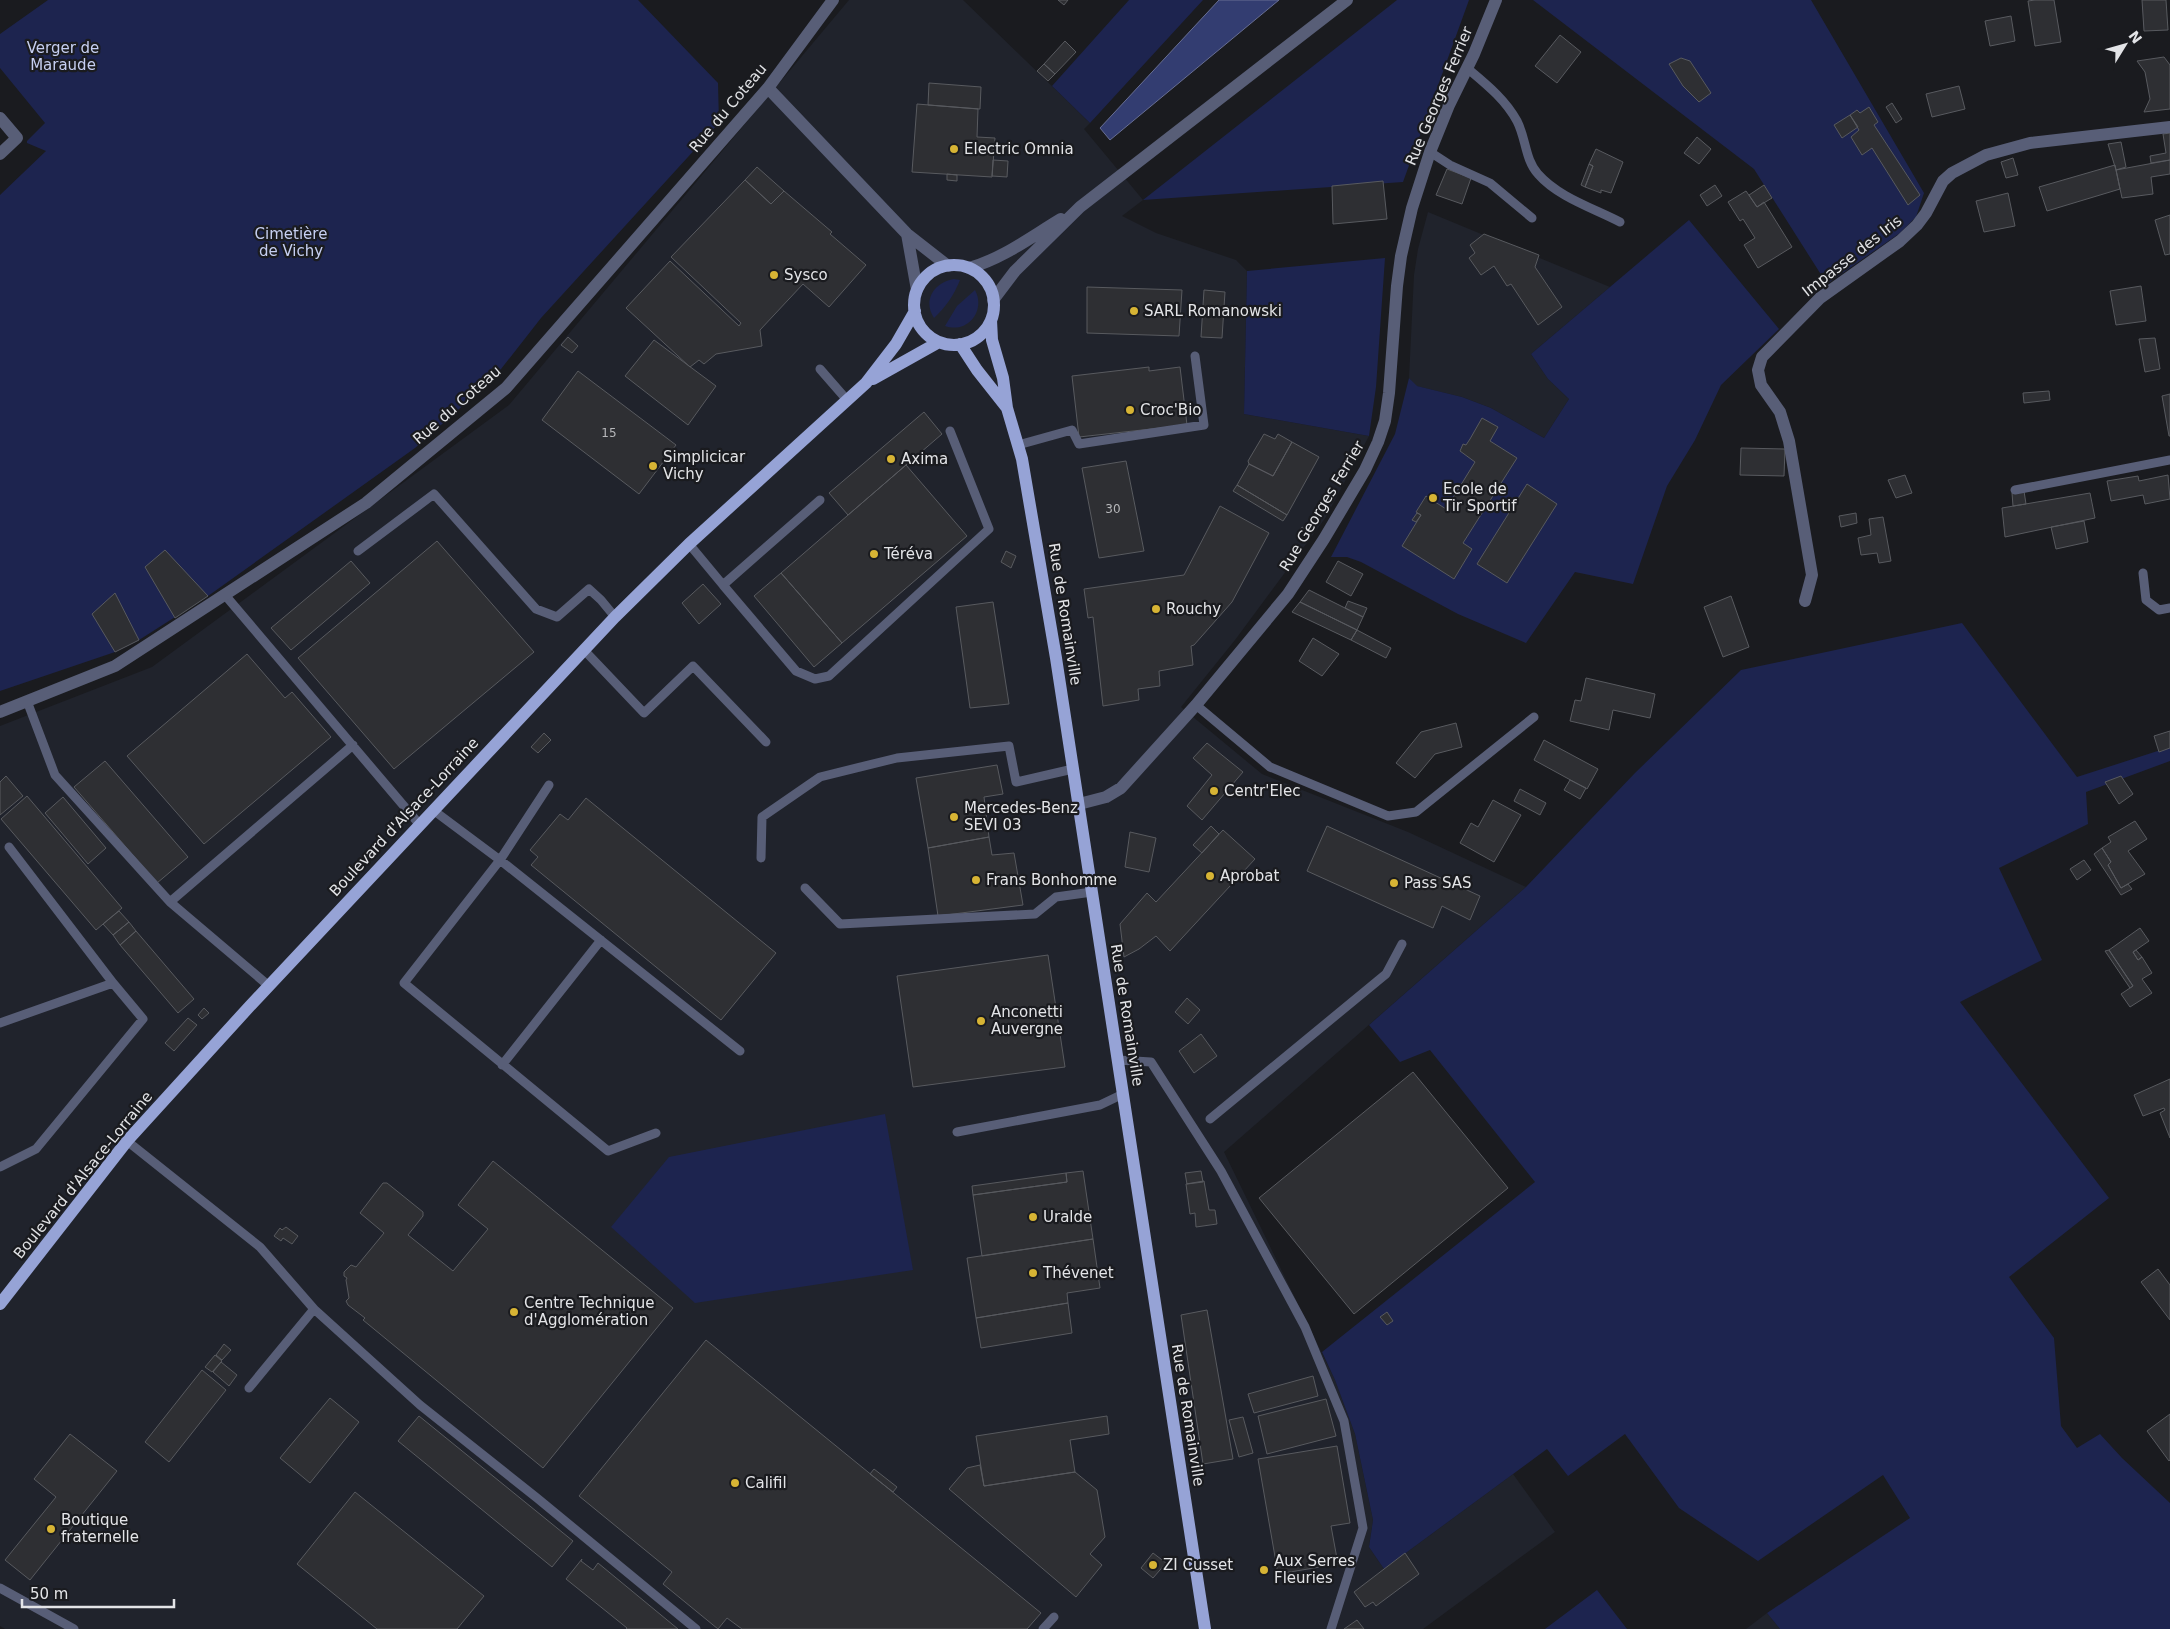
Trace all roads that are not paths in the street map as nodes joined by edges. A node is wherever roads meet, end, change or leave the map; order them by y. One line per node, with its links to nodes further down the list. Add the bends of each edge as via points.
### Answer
1 (833, 0): 5 (street, Rue du Coteau)
2 (1347, 0): 10 (street)
3 (1496, 0): 4 (street, Rue Georges Ferrier)
4 (1467, 68): 8 (street, Rue Georges Ferrier); 12 (lane, via 1494,91 1517,121 1537,173 1554,189)
5 (768, 88): 13 (street); 36 (street, Rue du Coteau, via 506,388 366,503)
6 (0, 118): 9 (street, via 17,138)
7 (2170, 127): 37 (street, Impasse des Iris, via 2030,143 1986,155 1952,173 1943,181 1917,225 1900,241 1820,298 1762,358 1758,370 1761,384 1780,412 1789,441 1812,575)
8 (1430, 152): 11 (lane, via 1490,183); 42 (street, Rue Georges Ferrier, via 1401,256 1389,393 1378,442 1340,513 1288,594)
9 (0, 154)
10 (1084, 204): 15 (street, via 1002,255); 17 (street, via 1015,271)
11 (1532, 218)
12 (1620, 222)
13 (907, 234): 14 (street); 16 (street)
14 (948, 266): 15 (main road); 16 (main road, via 929,274)
15 (969, 268): 17 (main road, via 985,280)
16 (917, 290): 18 (main road)
17 (993, 300): 19 (main road)
18 (915, 311): 20 (main road, via 923,330); 24 (main road, Boulevard d'Alsace-Lorraine, via 896,344)
19 (991, 320): 21 (main road, via 979,336); 26 (main road, Rue de Romainville, via 992,340)
20 (940, 342): 21 (main road); 24 (main road, Boulevard d'Alsace-Lorraine)
21 (960, 344): 26 (main road, Rue de Romainville)
22 (1196, 356): 28 (lane, via 1204,425 1079,444 1072,430)
23 (820, 369): 25 (lane)
24 (866, 383): 25 (main road, Boulevard d'Alsace-Lorraine)
25 (847, 400): 32 (main road, Boulevard d'Alsace-Lorraine)
26 (1008, 408): 28 (main road, Rue de Romainville)
27 (950, 431): 35 (lane, via 989,529 830,676 815,679 796,671)
28 (1018, 445): 47 (main road, Rue de Romainville)
29 (2170, 460): 30 (lane)
30 (2014, 490)
31 (820, 500): 35 (lane)
32 (689, 544): 35 (lane); 39 (main road, Boulevard d'Alsace-Lorraine)
33 (358, 552): 39 (lane, via 434,494 536,610 557,617 588,589)
34 (2143, 573): 38 (lane, via 2146,600 2159,610)
35 (723, 585)
36 (225, 595): 41 (street, Rue du Coteau, via 116,666); 46 (lane)
37 (1805, 601)
38 (2170, 608)
39 (615, 618): 40 (main road, Boulevard d'Alsace-Lorraine)
40 (584, 650): 45 (lane, via 644,713 693,666); 50 (main road, Boulevard d'Alsace-Lorraine)
41 (27, 701): 43 (street, Rue du Coteau); 57 (lane, via 55,775)
42 (1196, 705): 44 (lane, via 1270,767 1388,816 1416,812); 49 (street, Rue Georges Ferrier, via 1121,788 1106,797)
43 (0, 712)
44 (1534, 716)
45 (766, 742)
46 (353, 745): 51 (lane); 57 (lane)
47 (1073, 769): 49 (main road, Rue de Romainville); 53 (lane, via 1016,782 1009,746 897,758 820,777 762,817)
48 (549, 785): 54 (lane)
49 (1078, 804): 56 (main road, Rue de Romainville)
50 (433, 810): 51 (main road, Boulevard d'Alsace-Lorraine); 54 (lane)
51 (420, 824): 61 (main road, Boulevard d'Alsace-Lorraine)
52 (9, 847): 60 (lane)
53 (761, 858)
54 (500, 860): 58 (lane); 65 (lane, via 404,983)
55 (804, 888): 56 (lane, via 840,924 1035,914 1056,897)
56 (1092, 892): 64 (main road, Rue de Romainville)
57 (170, 902): 61 (lane)
58 (601, 940): 63 (lane); 65 (lane)
59 (1402, 944): 67 (lane, via 1386,974)
60 (113, 982): 62 (lane); 71 (lane, via 143,1019 36,1149)
61 (269, 986): 70 (main road, Boulevard d'Alsace-Lorraine)
62 (0, 1023)
63 (740, 1051)
64 (1118, 1060): 66 (main road, Rue de Romainville); 81 (lane, via 1151,1062 1221,1171 1305,1327 1344,1420 1363,1528)
65 (502, 1065): 69 (lane, via 608,1151)
66 (1123, 1094): 68 (lane, via 1100,1105); 80 (main road, Rue de Romainville)
67 (1210, 1119)
68 (957, 1132)
69 (656, 1133)
70 (127, 1141): 72 (main road, Boulevard d'Alsace-Lorraine); 73 (lane, via 260,1247)
71 (0, 1167)
72 (0, 1304)
73 (314, 1308): 74 (lane); 78 (lane, via 420,1405)
74 (248, 1388)
75 (0, 1588): 77 (lane)
76 (1054, 1616): 79 (lane)
77 (74, 1629)
78 (696, 1629)
79 (1043, 1629)
80 (1205, 1629)
81 (1331, 1629)

